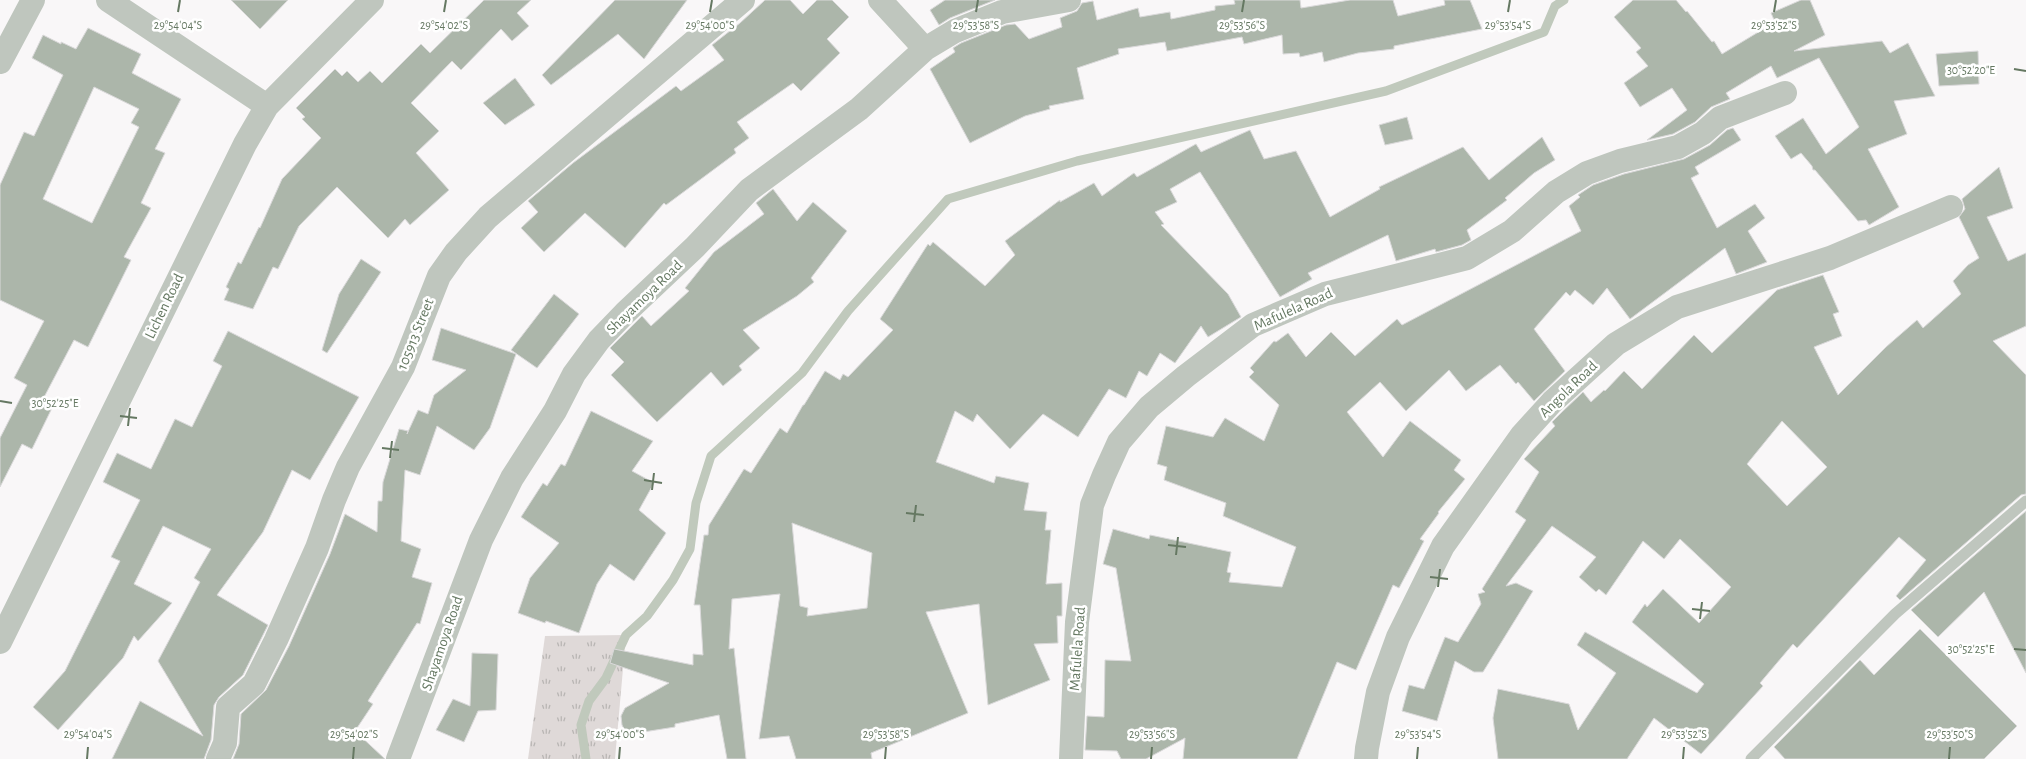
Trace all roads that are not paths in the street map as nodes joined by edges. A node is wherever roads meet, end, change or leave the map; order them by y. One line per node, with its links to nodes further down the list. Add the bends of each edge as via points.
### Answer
1 (33, 0): 8 (street)
2 (108, 0): 10 (street)
3 (372, 0): 10 (street, Lichen Road)
4 (743, 0): 14 (street, 105913 Street, via 488,217 439,276 402,367 348,467 317,548 276,640 254,684 228,707 225,743)
5 (880, 0): 7 (street)
6 (1069, 0): 7 (street, Shayamoya Road, via 1002,12 955,31)
7 (925, 48): 15 (street, Shayamoya Road, via 859,109 749,190 696,247 599,340 574,374 555,411 512,478 480,540)
8 (0, 62)
9 (1785, 93): 16 (street, Mafulela Road, via 1720,118 1703,133 1678,147 1620,160 1587,173 1556,192 1512,231 1467,258 1325,294 1253,325 1149,407 1119,442 1092,505 1077,622)
10 (266, 106): 13 (street, Lichen Road, via 149,336)
11 (1951, 207): 17 (street, Angola Road, via 1830,258 1677,307 1616,344 1552,402 1522,436 1443,546 1398,637 1378,692)
12 (2026, 501): 18 (lane, via 1895,614)
13 (0, 642)
14 (218, 759)
15 (398, 759)
16 (1071, 759)
17 (1366, 759)
18 (1751, 759)

